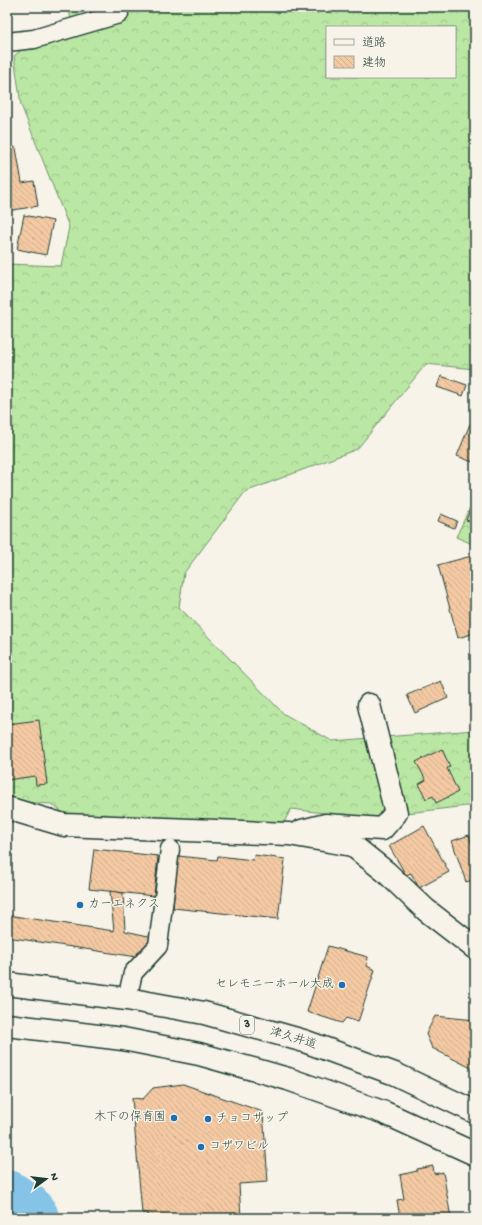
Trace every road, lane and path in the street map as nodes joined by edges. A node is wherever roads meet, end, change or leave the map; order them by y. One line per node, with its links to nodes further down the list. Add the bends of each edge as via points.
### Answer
1 (119, 14): 2 (lane, via 34,38)
2 (7, 42)
3 (369, 706): 5 (main road, via 396,814 382,829 326,825)
4 (7, 808): 5 (main road, via 64,826)
5 (289, 834): 7 (main road, via 352,845 386,872 426,910)
6 (170, 849): 9 (lane, via 158,946 133,973)
7 (475, 948)
8 (7, 984): 9 (main road, 津久井道 / 3)
9 (128, 999): 11 (main road, 津久井道 / 3, via 204,1014 304,1042 395,1074)
10 (7, 1025): 12 (main road, via 123,1039 199,1054 288,1079 385,1113)
11 (475, 1112)
12 (475, 1154)

